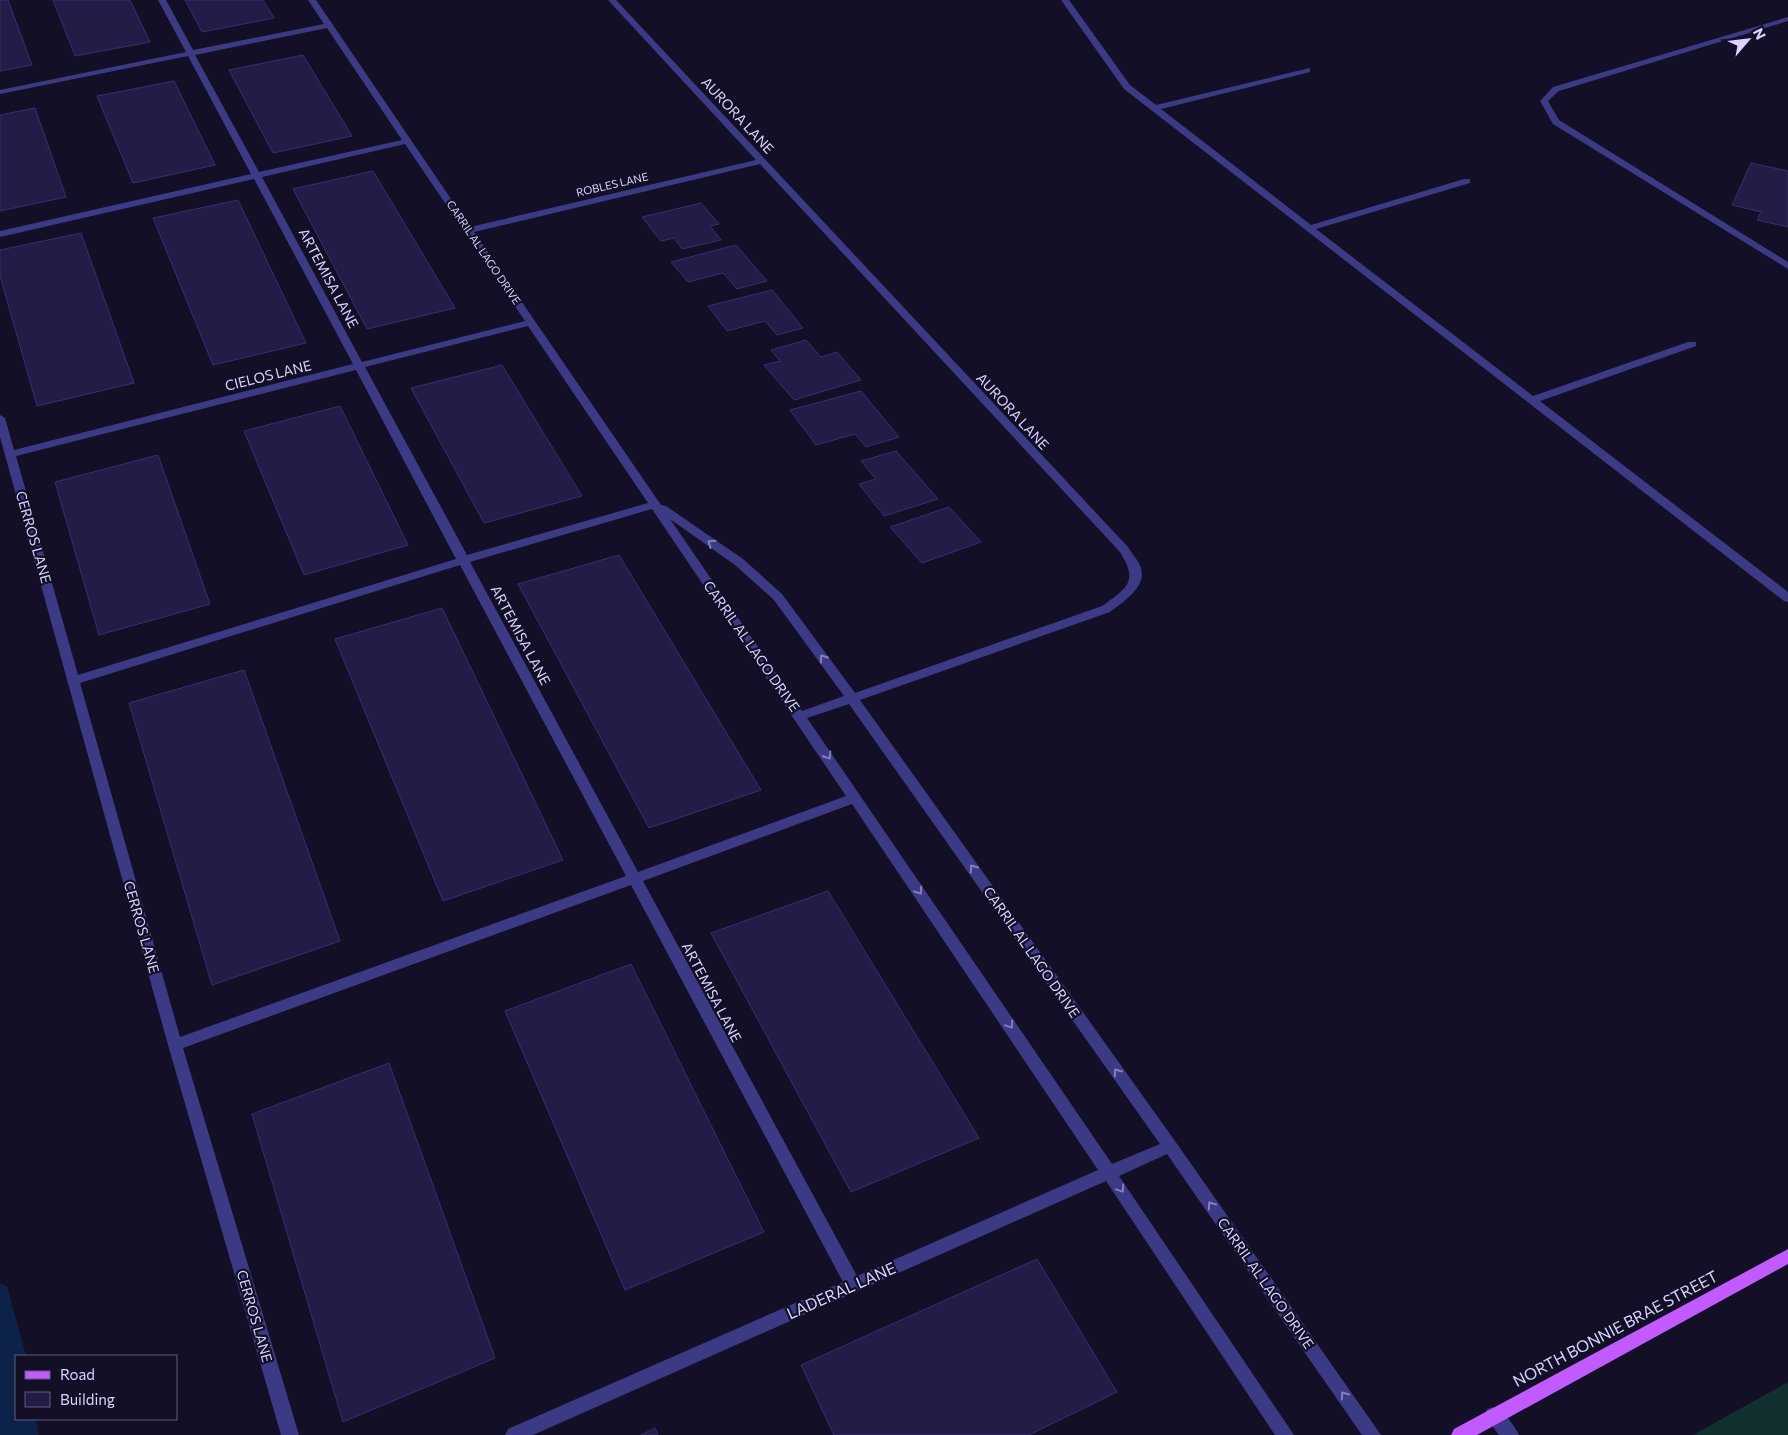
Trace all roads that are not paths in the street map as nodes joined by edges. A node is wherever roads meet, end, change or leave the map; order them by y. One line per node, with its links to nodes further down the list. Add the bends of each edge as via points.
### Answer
1 (162, 0): 7 (street, ARTEMISA LANE)
2 (312, 0): 6 (street, CARRIL AL LAGO DRIVE)
3 (612, 0): 12 (street, AURORA LANE)
4 (1065, 0): 10 (street, via 1127,87)
5 (1788, 19): 18 (street, via 1556,89 1544,101 1556,122)
6 (330, 25): 7 (street); 11 (street, CARRIL AL LAGO DRIVE)
7 (192, 53): 9 (street); 13 (street, ARTEMISA LANE)
8 (1307, 70): 10 (street)
9 (0, 92)
10 (1155, 108): 15 (street)
11 (408, 141): 13 (street); 16 (street, CARRIL AL LAGO DRIVE)
12 (762, 161): 16 (street, ROBLES LANE); 29 (street, AURORA LANE, via 1117,543 1135,568 1134,582 1106,609)
13 (257, 174): 17 (street); 21 (street, ARTEMISA LANE)
14 (1467, 181): 15 (street)
15 (1309, 228): 22 (street)
16 (468, 230): 19 (street, CARRIL AL LAGO DRIVE)
17 (0, 234)
18 (1788, 266)
19 (531, 322): 21 (street, CIELOS LANE); 25 (street, CARRIL AL LAGO DRIVE)
20 (1692, 344): 22 (street)
21 (359, 366): 24 (street, CIELOS LANE); 26 (street, ARTEMISA LANE)
22 (1532, 400): 27 (street)
23 (0, 418): 24 (street, CERROS LANE)
24 (10, 454): 28 (street, CERROS LANE)
25 (656, 504): 26 (street); 29 (street, CARRIL AL LAGO DRIVE, one-way to 25, via 778,597 739,562); 30 (street, CARRIL AL LAGO DRIVE)
26 (464, 560): 28 (street); 32 (street, ARTEMISA LANE)
27 (1788, 598)
28 (74, 681): 33 (street, CERROS LANE)
29 (852, 698): 30 (street, AURORA LANE); 34 (street, CARRIL AL LAGO DRIVE, one-way to 29)
30 (801, 716): 31 (street, CARRIL AL LAGO DRIVE, one-way to 31)
31 (855, 798): 32 (street); 35 (street, CARRIL AL LAGO DRIVE, one-way to 35)
32 (634, 879): 33 (street); 37 (street, ARTEMISA LANE)
33 (175, 1045): 39 (street, CERROS LANE)
34 (1170, 1146): 35 (street, LADERAL LANE); 42 (street, CARRIL AL LAGO DRIVE, one-way to 34)
35 (1110, 1171): 37 (street, LADERAL LANE); 41 (street, CARRIL AL LAGO DRIVE, one-way to 41)
36 (1788, 1256): 38 (main road, NORTH BONNIE BRAE STREET)
37 (853, 1285): 40 (street, LADERAL LANE)
38 (1493, 1415): 43 (main road, NORTH BONNIE BRAE STREET); 44 (street)
39 (290, 1435)
40 (514, 1435)
41 (1286, 1435)
42 (1372, 1435)
43 (1460, 1435)
44 (1510, 1435)

